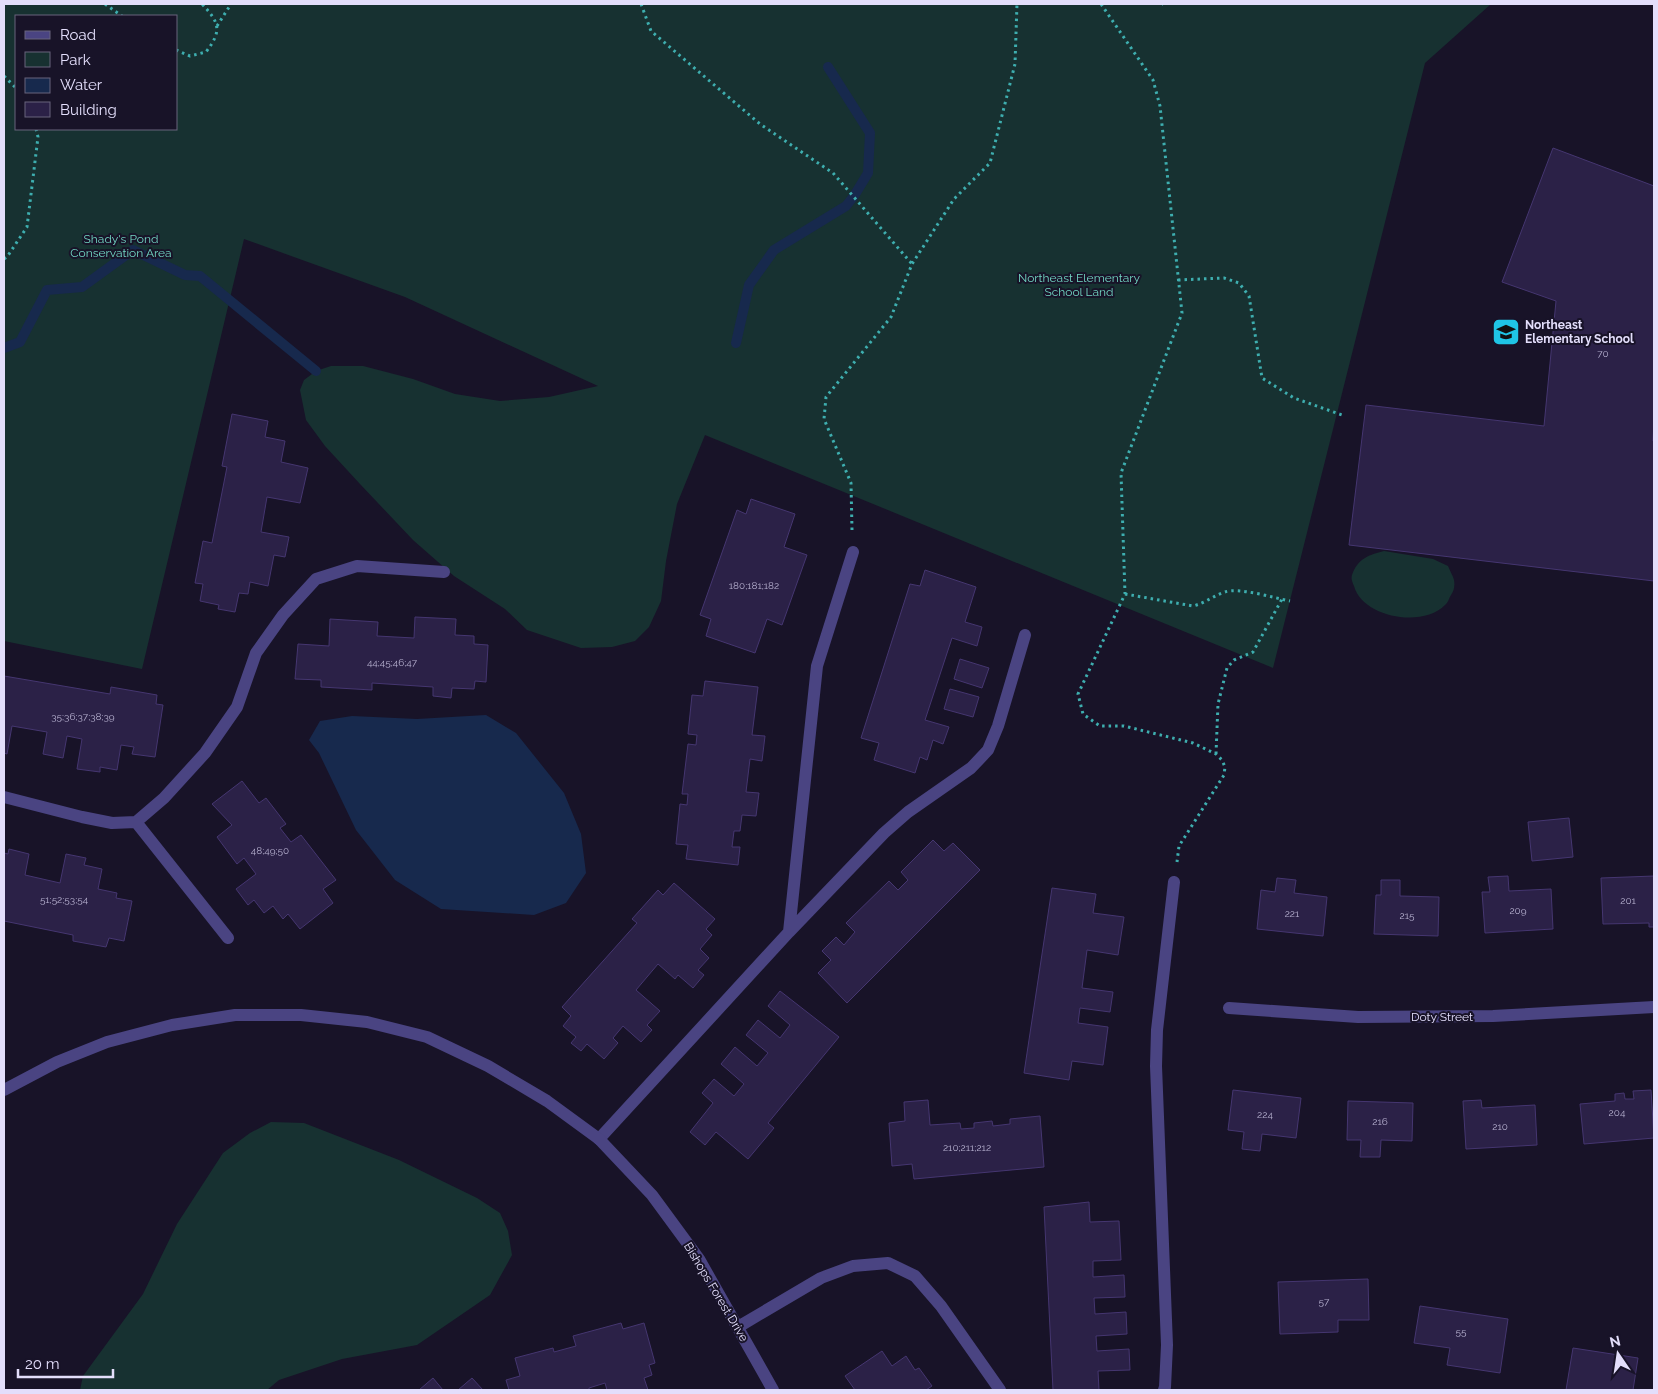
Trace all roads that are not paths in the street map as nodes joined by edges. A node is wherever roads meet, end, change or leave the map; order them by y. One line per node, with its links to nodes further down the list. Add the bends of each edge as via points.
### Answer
1 (853, 552): 7 (street, via 818,666)
2 (444, 572): 5 (street, via 357,566 316,579 256,653 237,707 205,753 164,798)
3 (1025, 635): 7 (street, via 988,750 971,768 884,833)
4 (4, 797): 5 (street, via 82,818 112,823)
5 (136, 822): 8 (street)
6 (1174, 882): 16 (street, via 1156,1039 1167,1345)
7 (789, 932): 12 (street)
8 (228, 938)
9 (1654, 1007): 10 (street, Doty Street, via 1493,1016 1368,1017)
10 (1229, 1008)
11 (4, 1090): 12 (street, Bishops Forest Drive, via 82,1052 172,1025 235,1015 301,1014 367,1022 427,1037 488,1066 547,1101)
12 (599, 1139): 13 (street, Bishops Forest Drive, via 652,1195 699,1260)
13 (738, 1327): 14 (street, Bishops Forest Drive); 15 (street, via 821,1278 853,1266 888,1263 915,1276 941,1306)
14 (773, 1390)
15 (1000, 1390)
16 (1164, 1390)

